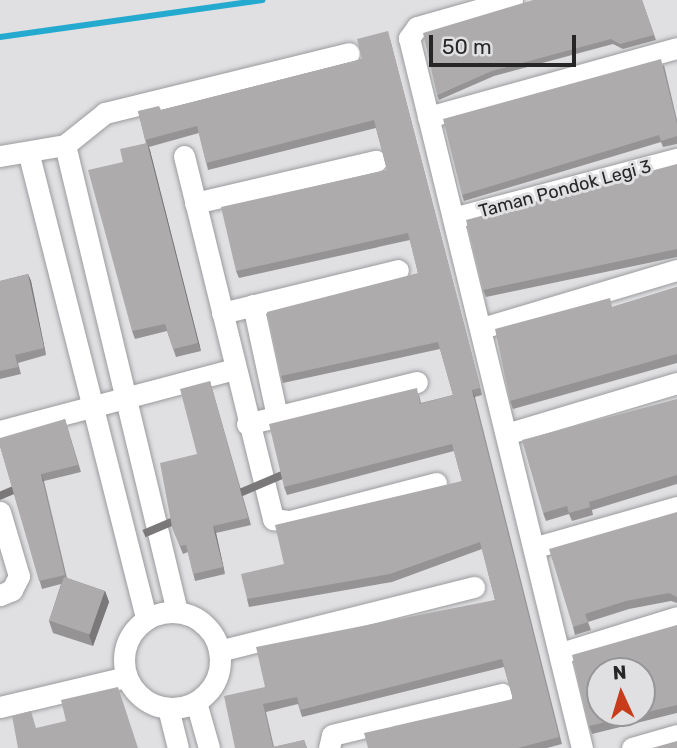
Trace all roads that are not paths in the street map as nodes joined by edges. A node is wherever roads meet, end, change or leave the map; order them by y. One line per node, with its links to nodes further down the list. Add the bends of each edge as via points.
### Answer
1 (512, 0): 4 (street, via 411,33)
2 (677, 48): 4 (street)
3 (349, 54): 5 (street, via 105,113)
4 (428, 117): 12 (street)
5 (65, 145): 6 (street); 21 (street)
6 (29, 155): 7 (street); 22 (street)
7 (0, 156)
8 (184, 156): 11 (street)
9 (677, 159): 12 (street, Taman Pondok Legi 3)
10 (376, 161): 11 (street)
11 (195, 203): 16 (street)
12 (453, 218): 17 (street)
13 (398, 270): 15 (street)
14 (677, 270): 17 (street)
15 (253, 305): 16 (street); 23 (street)
16 (222, 313): 18 (street)
17 (482, 328): 26 (street)
18 (234, 369): 21 (street); 24 (street)
19 (417, 382): 23 (street)
20 (677, 383): 26 (street)
21 (126, 397): 22 (street); 33 (street)
22 (92, 406): 25 (street); 35 (street)
23 (277, 416): 24 (street)
24 (247, 424): 27 (street, via 278,521)
25 (0, 431)
26 (506, 434): 30 (street)
27 (436, 484)
28 (677, 507): 30 (street)
29 (0, 512): 32 (street, via 19,576)
30 (536, 547): 37 (street)
31 (474, 587): 36 (street)
32 (0, 595)
33 (177, 612): 35 (street); 36 (street, via 209,629)
34 (677, 617): 37 (street)
35 (146, 619): 38 (street, via 128,639)
36 (219, 651): 40 (street, via 211,689)
37 (561, 653): 47 (street)
38 (126, 677): 41 (street); 42 (street, via 142,699)
39 (502, 694): 44 (street)
40 (196, 702): 42 (street); 46 (street)
41 (0, 706)
42 (168, 708): 45 (street)
43 (677, 734): 48 (street)
44 (328, 744)
45 (178, 748)
46 (209, 748)
47 (582, 748)
48 (632, 748)

